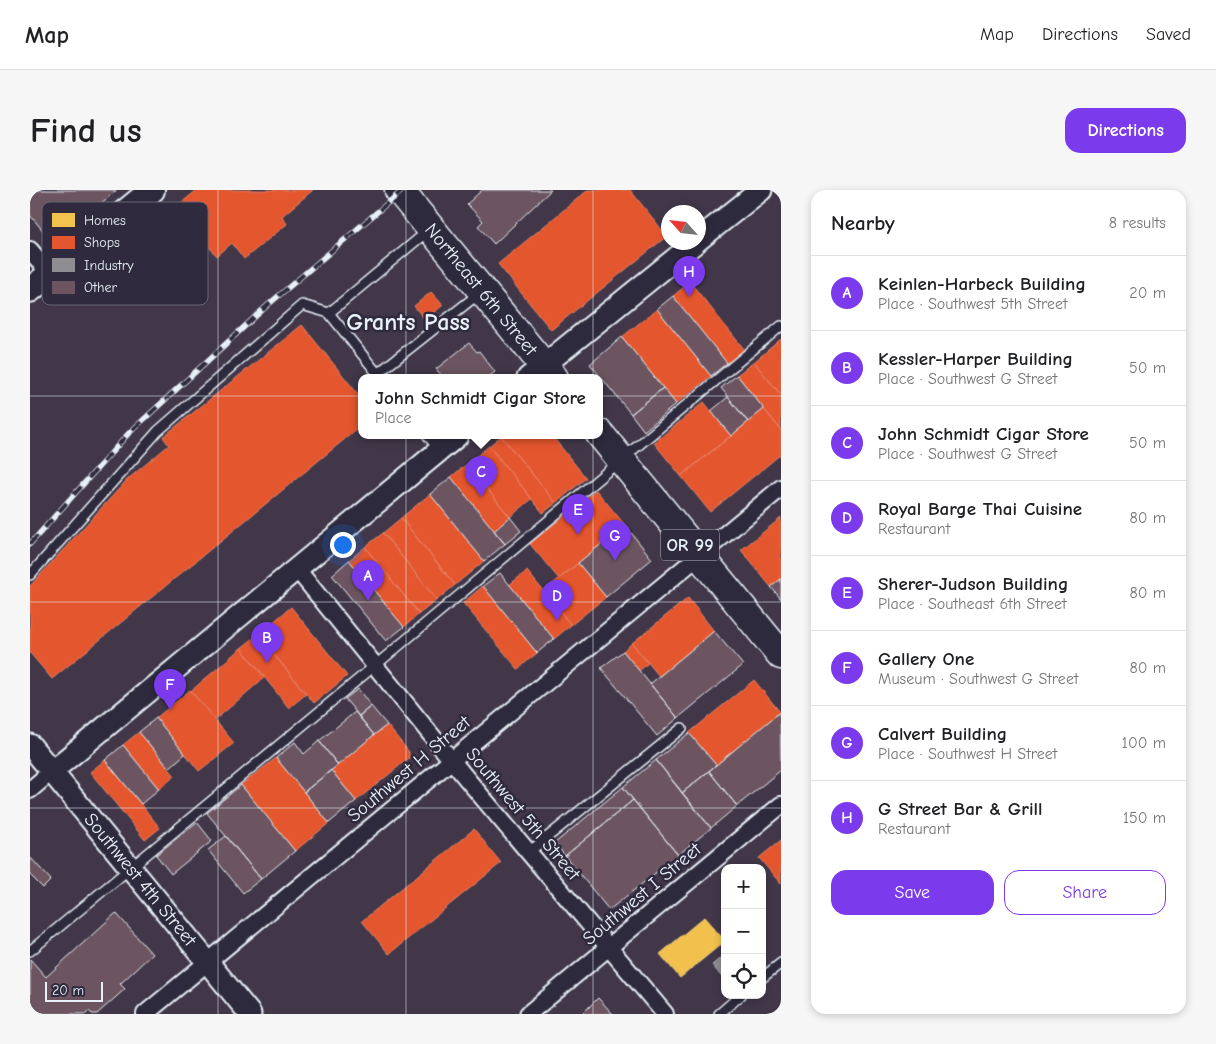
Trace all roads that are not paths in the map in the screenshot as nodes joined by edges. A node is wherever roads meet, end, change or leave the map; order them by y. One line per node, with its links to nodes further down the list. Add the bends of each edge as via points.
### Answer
1 (152, 190): 4 (main road)
2 (399, 190): 5 (highway, Northeast 6th Street)
3 (761, 190): 6 (street)
4 (137, 202)
5 (431, 229): 12 (highway, Northeast 6th Street); 13 (lane)
6 (706, 234)
7 (30, 250): 9 (street)
8 (687, 250): 17 (street)
9 (42, 264)
10 (42, 280): 11 (main road)
11 (30, 290)
12 (482, 291): 16 (lane); 17 (highway, Northeast 6th Street)
13 (329, 313): 15 (lane); 25 (lane, via 302,304 158,431)
14 (781, 326): 21 (lane)
15 (377, 374)
16 (381, 374)
17 (542, 374)
18 (603, 438): 21 (highway, OR 99)
19 (447, 439): 20 (street)
20 (434, 443): 24 (street)
21 (621, 460): 23 (highway, OR 99); 27 (lane)
22 (781, 488): 23 (street, Southwest H Street)
23 (699, 556): 26 (highway, OR 99); 30 (street, Southwest H Street)
24 (296, 568): 27 (street, Southwest 5th Street); 31 (street)
25 (30, 575)
26 (781, 655)
27 (374, 666): 30 (street, Southwest 5th Street); 35 (lane)
28 (682, 728): 34 (lane)
29 (30, 745): 31 (street, Southwest 4th Street)
30 (452, 760): 34 (street, Southwest 5th Street); 38 (street, Southwest H Street)
31 (51, 772): 32 (street); 35 (street, Southwest 4th Street)
32 (30, 790)
33 (781, 805): 36 (street, Southwest I Street)
34 (529, 852): 36 (street, Southwest 5th Street)
35 (130, 868): 37 (lane); 38 (street, Southwest 4th Street)
36 (608, 947): 45 (street, Southwest I Street); 46 (street, Southwest 5th Street)
37 (30, 951)
38 (207, 962): 43 (street, Southwest H Street); 44 (street, Southwest 4th Street)
39 (781, 963): 40 (lane)
40 (766, 975)
41 (738, 999): 42 (lane)
42 (722, 1013)
43 (145, 1014)
44 (250, 1014)
45 (528, 1014)
46 (666, 1014)

